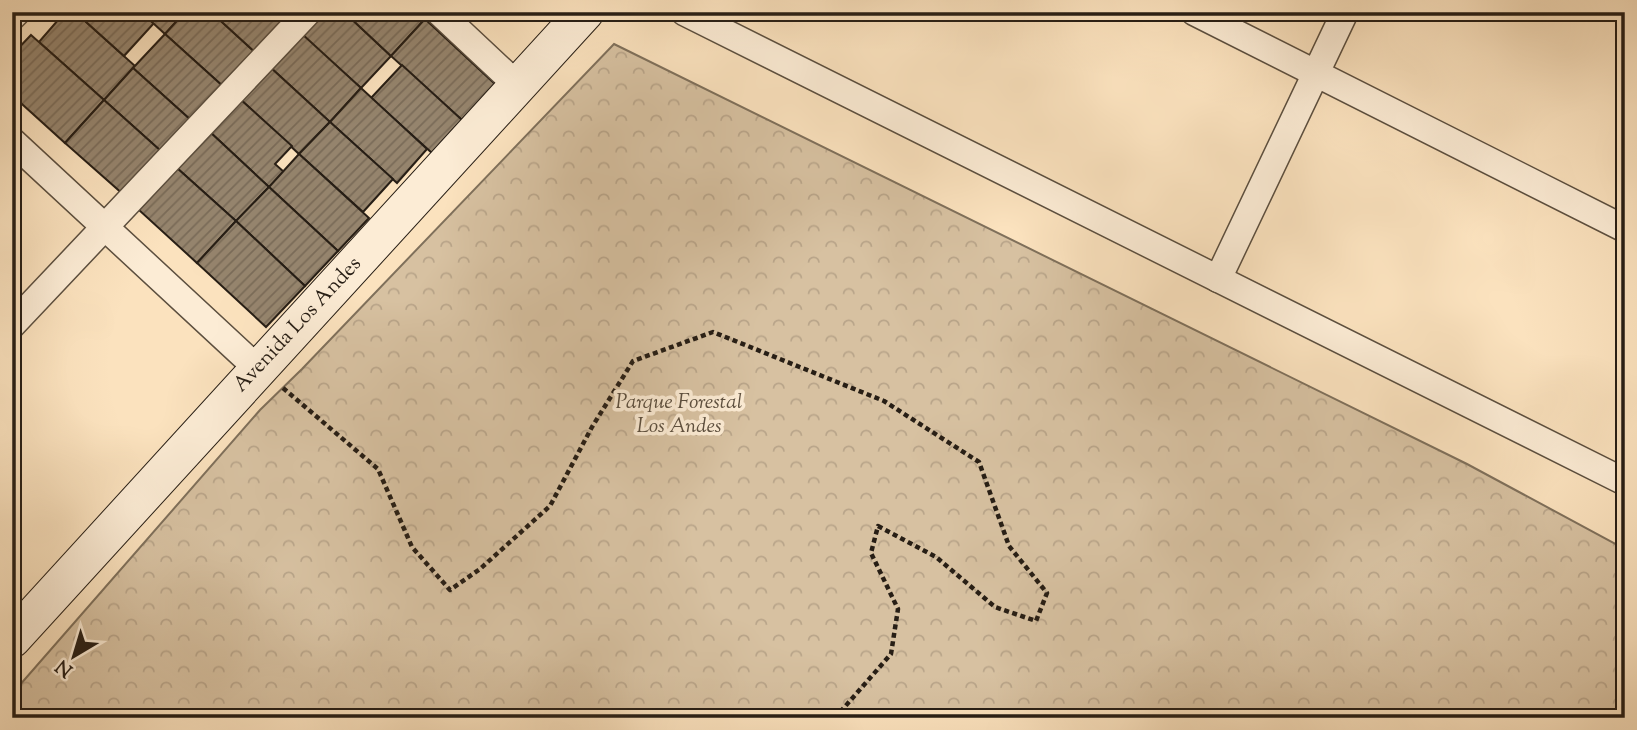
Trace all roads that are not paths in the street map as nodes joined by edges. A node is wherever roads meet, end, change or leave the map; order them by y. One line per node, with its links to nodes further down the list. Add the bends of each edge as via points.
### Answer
1 (17, 12): 8 (street)
2 (308, 12): 12 (street)
3 (439, 12): 10 (street)
4 (585, 12): 10 (street, Avenida Los Andes)
5 (684, 12): 14 (street)
6 (1194, 12): 9 (street)
7 (1345, 12): 9 (street)
8 (12, 17)
9 (1316, 75): 13 (street); 14 (street)
10 (518, 86): 16 (street, Avenida Los Andes)
11 (12, 141): 12 (street)
12 (106, 226): 15 (street); 16 (street)
13 (1625, 229)
14 (1219, 279): 17 (street)
15 (12, 325)
16 (258, 369): 18 (street, Avenida Los Andes)
17 (1625, 482)
18 (12, 639)

